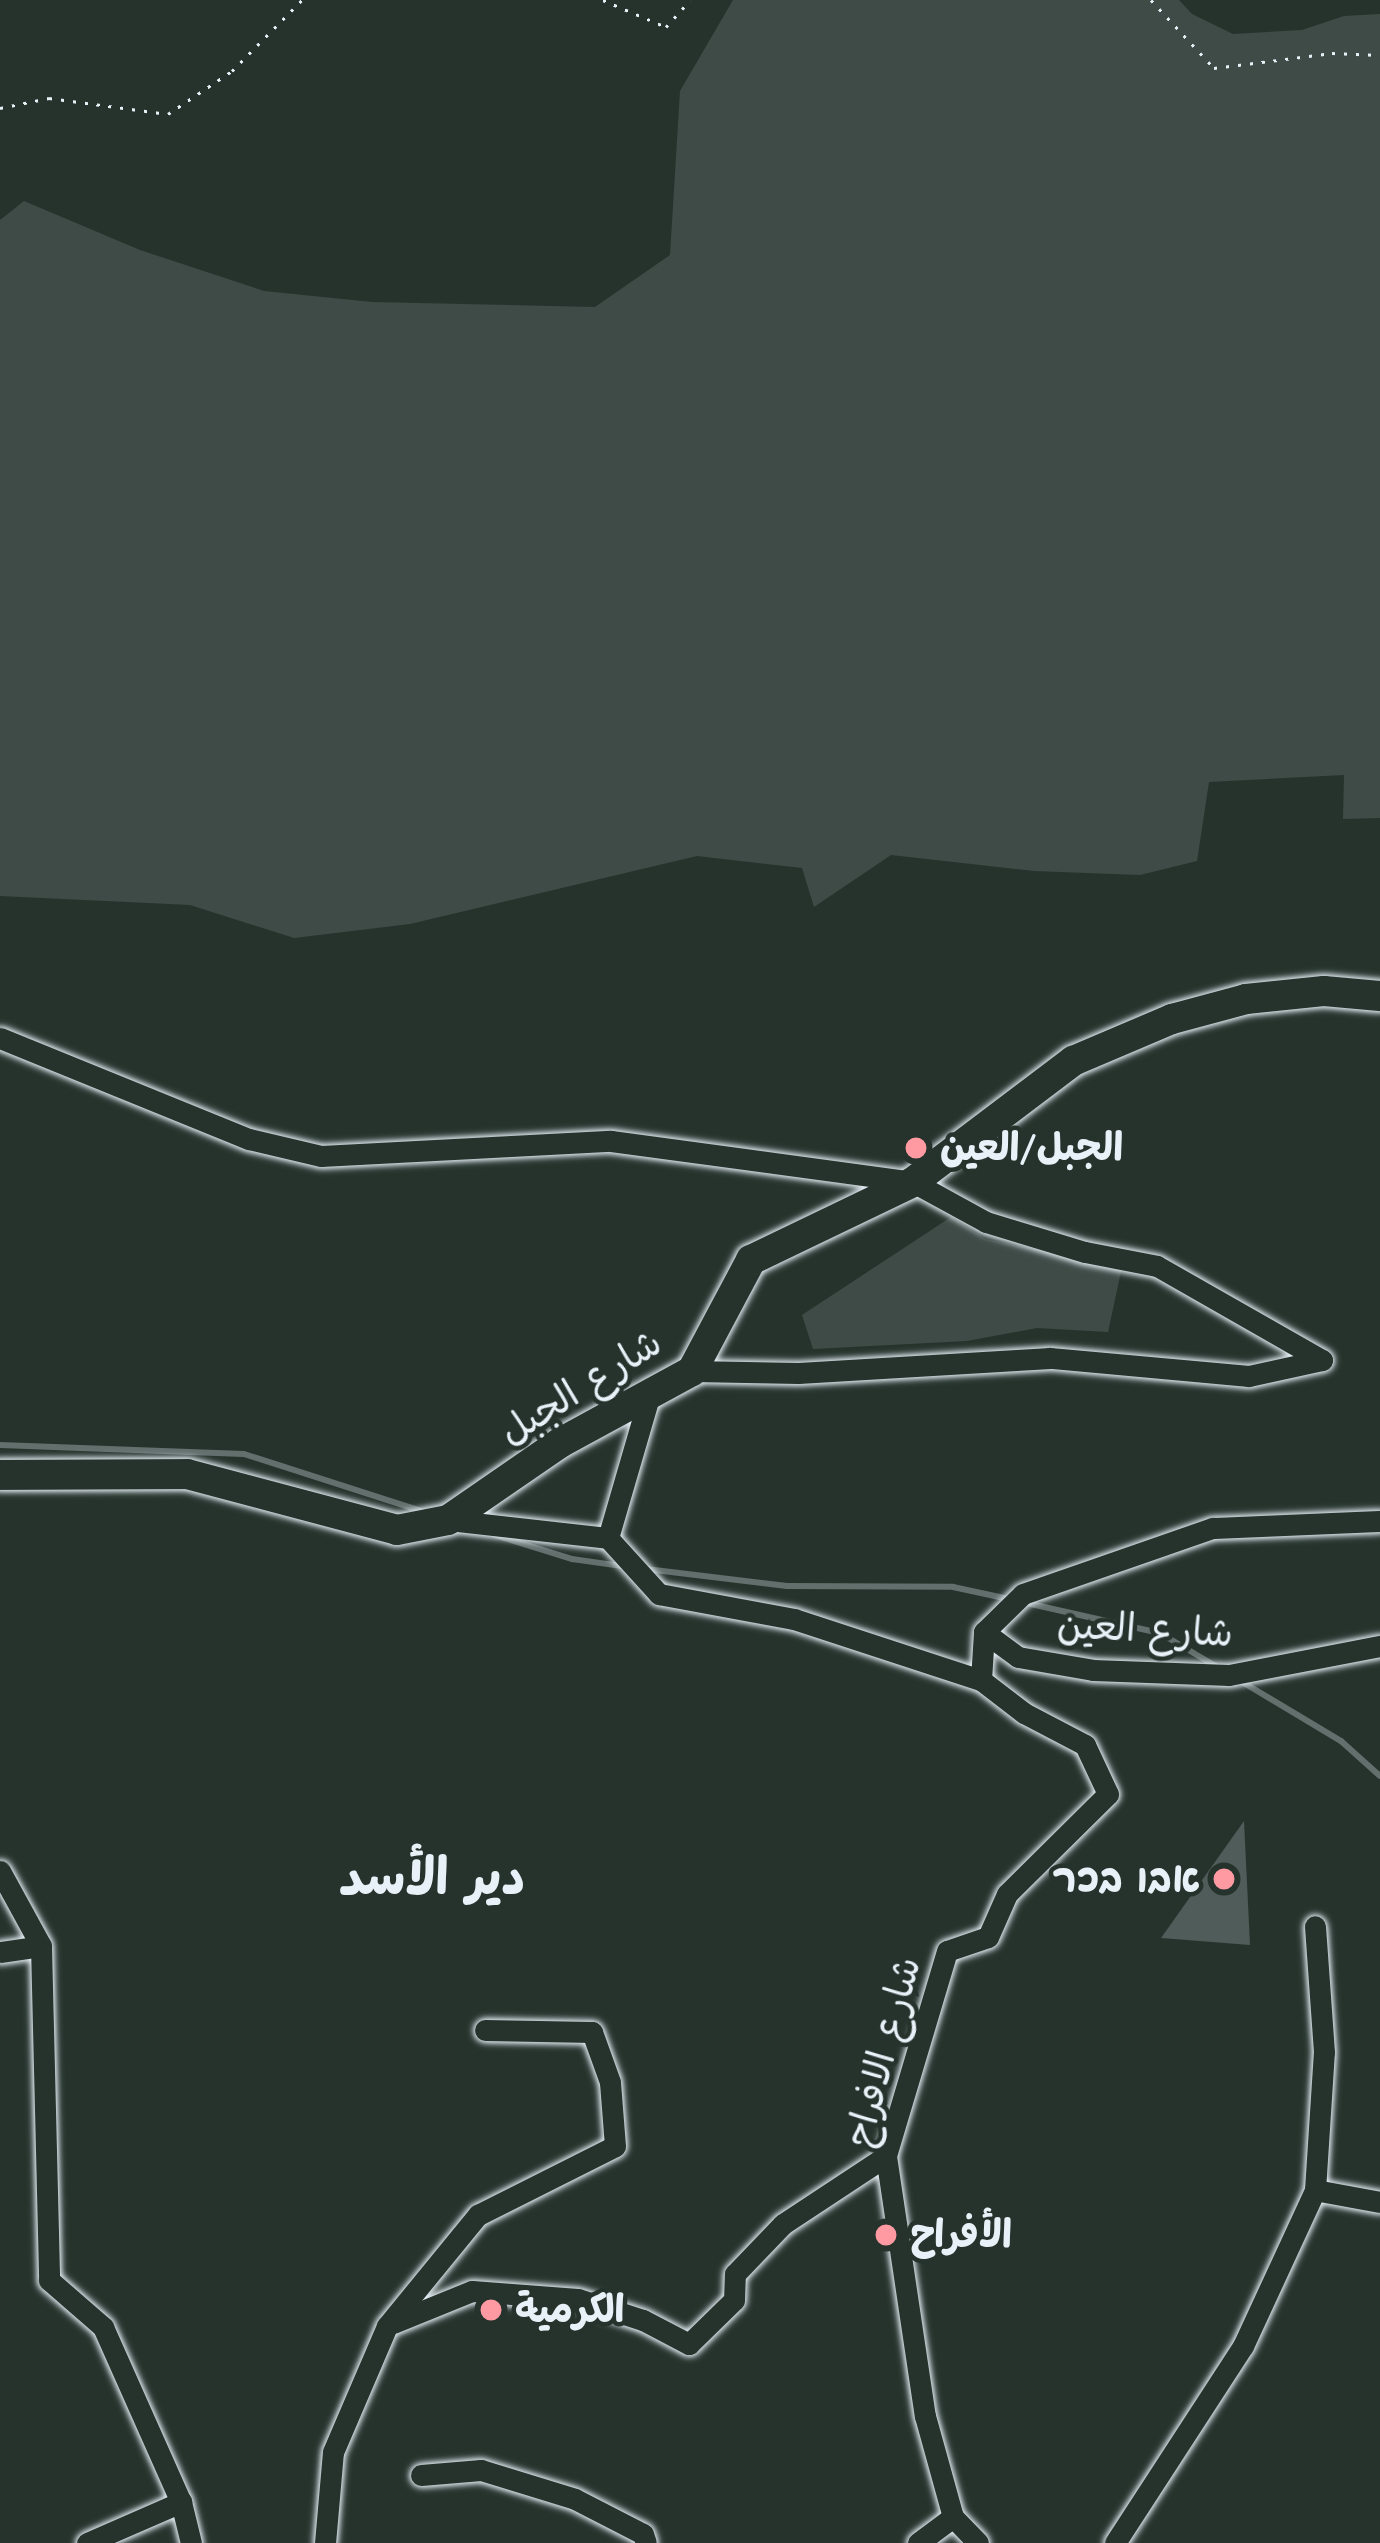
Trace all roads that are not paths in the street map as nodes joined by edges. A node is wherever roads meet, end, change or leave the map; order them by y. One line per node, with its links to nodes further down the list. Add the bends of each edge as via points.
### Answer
1 (1380, 996): 3 (street, شارع الجبل, via 1324,991 1246,999 1172,1019 1073,1061)
2 (0, 1038): 3 (street, via 249,1139 321,1156 611,1141)
3 (913, 1183): 4 (street, شارع الجبل, via 751,1260); 4 (street, via 986,1222 1157,1266 1322,1360 1249,1376 1050,1358)
4 (692, 1371): 5 (street, شارع الجبل)
5 (649, 1397): 7 (street, شارع الجبل, via 560,1443); 9 (street)
6 (0, 1475): 7 (street, شارع الجبل, via 187,1474 397,1530)
7 (448, 1520): 9 (street)
8 (1380, 1521): 10 (street, via 1213,1528 1023,1594)
9 (608, 1538): 12 (street, شارع الافراح, via 659,1594 794,1619)
10 (984, 1632): 11 (street, شارع العين, via 1018,1657 1115,1671 1229,1675); 12 (street)
11 (1380, 1646)
12 (981, 1680): 18 (street, شارع الافراح, via 1085,1745 1108,1794 1006,1894 988,1936 947,1951)
13 (0, 1871): 15 (street)
14 (1315, 1926): 19 (street, via 1324,2052)
15 (41, 1946): 16 (street); 23 (street, via 49,2280 103,2326)
16 (0, 1952)
17 (485, 2030): 21 (street, via 592,2032 610,2082 615,2146 478,2215)
18 (886, 2156): 21 (street, via 783,2224 735,2274 734,2300 689,2344 578,2300 472,2290); 24 (street, شارع الافراح, via 925,2416)
19 (1315, 2190): 20 (street); 31 (street, via 1244,2345)
20 (1380, 2202)
21 (387, 2326): 27 (street, via 333,2452)
22 (421, 2475): 28 (street, via 481,2470 575,2499 644,2534)
23 (181, 2502): 25 (street); 26 (street)
24 (953, 2517): 29 (street); 30 (street, شارع الافراح)
25 (87, 2543)
26 (191, 2543)
27 (326, 2543)
28 (646, 2543)
29 (918, 2543)
30 (978, 2543)
31 (1115, 2543)

